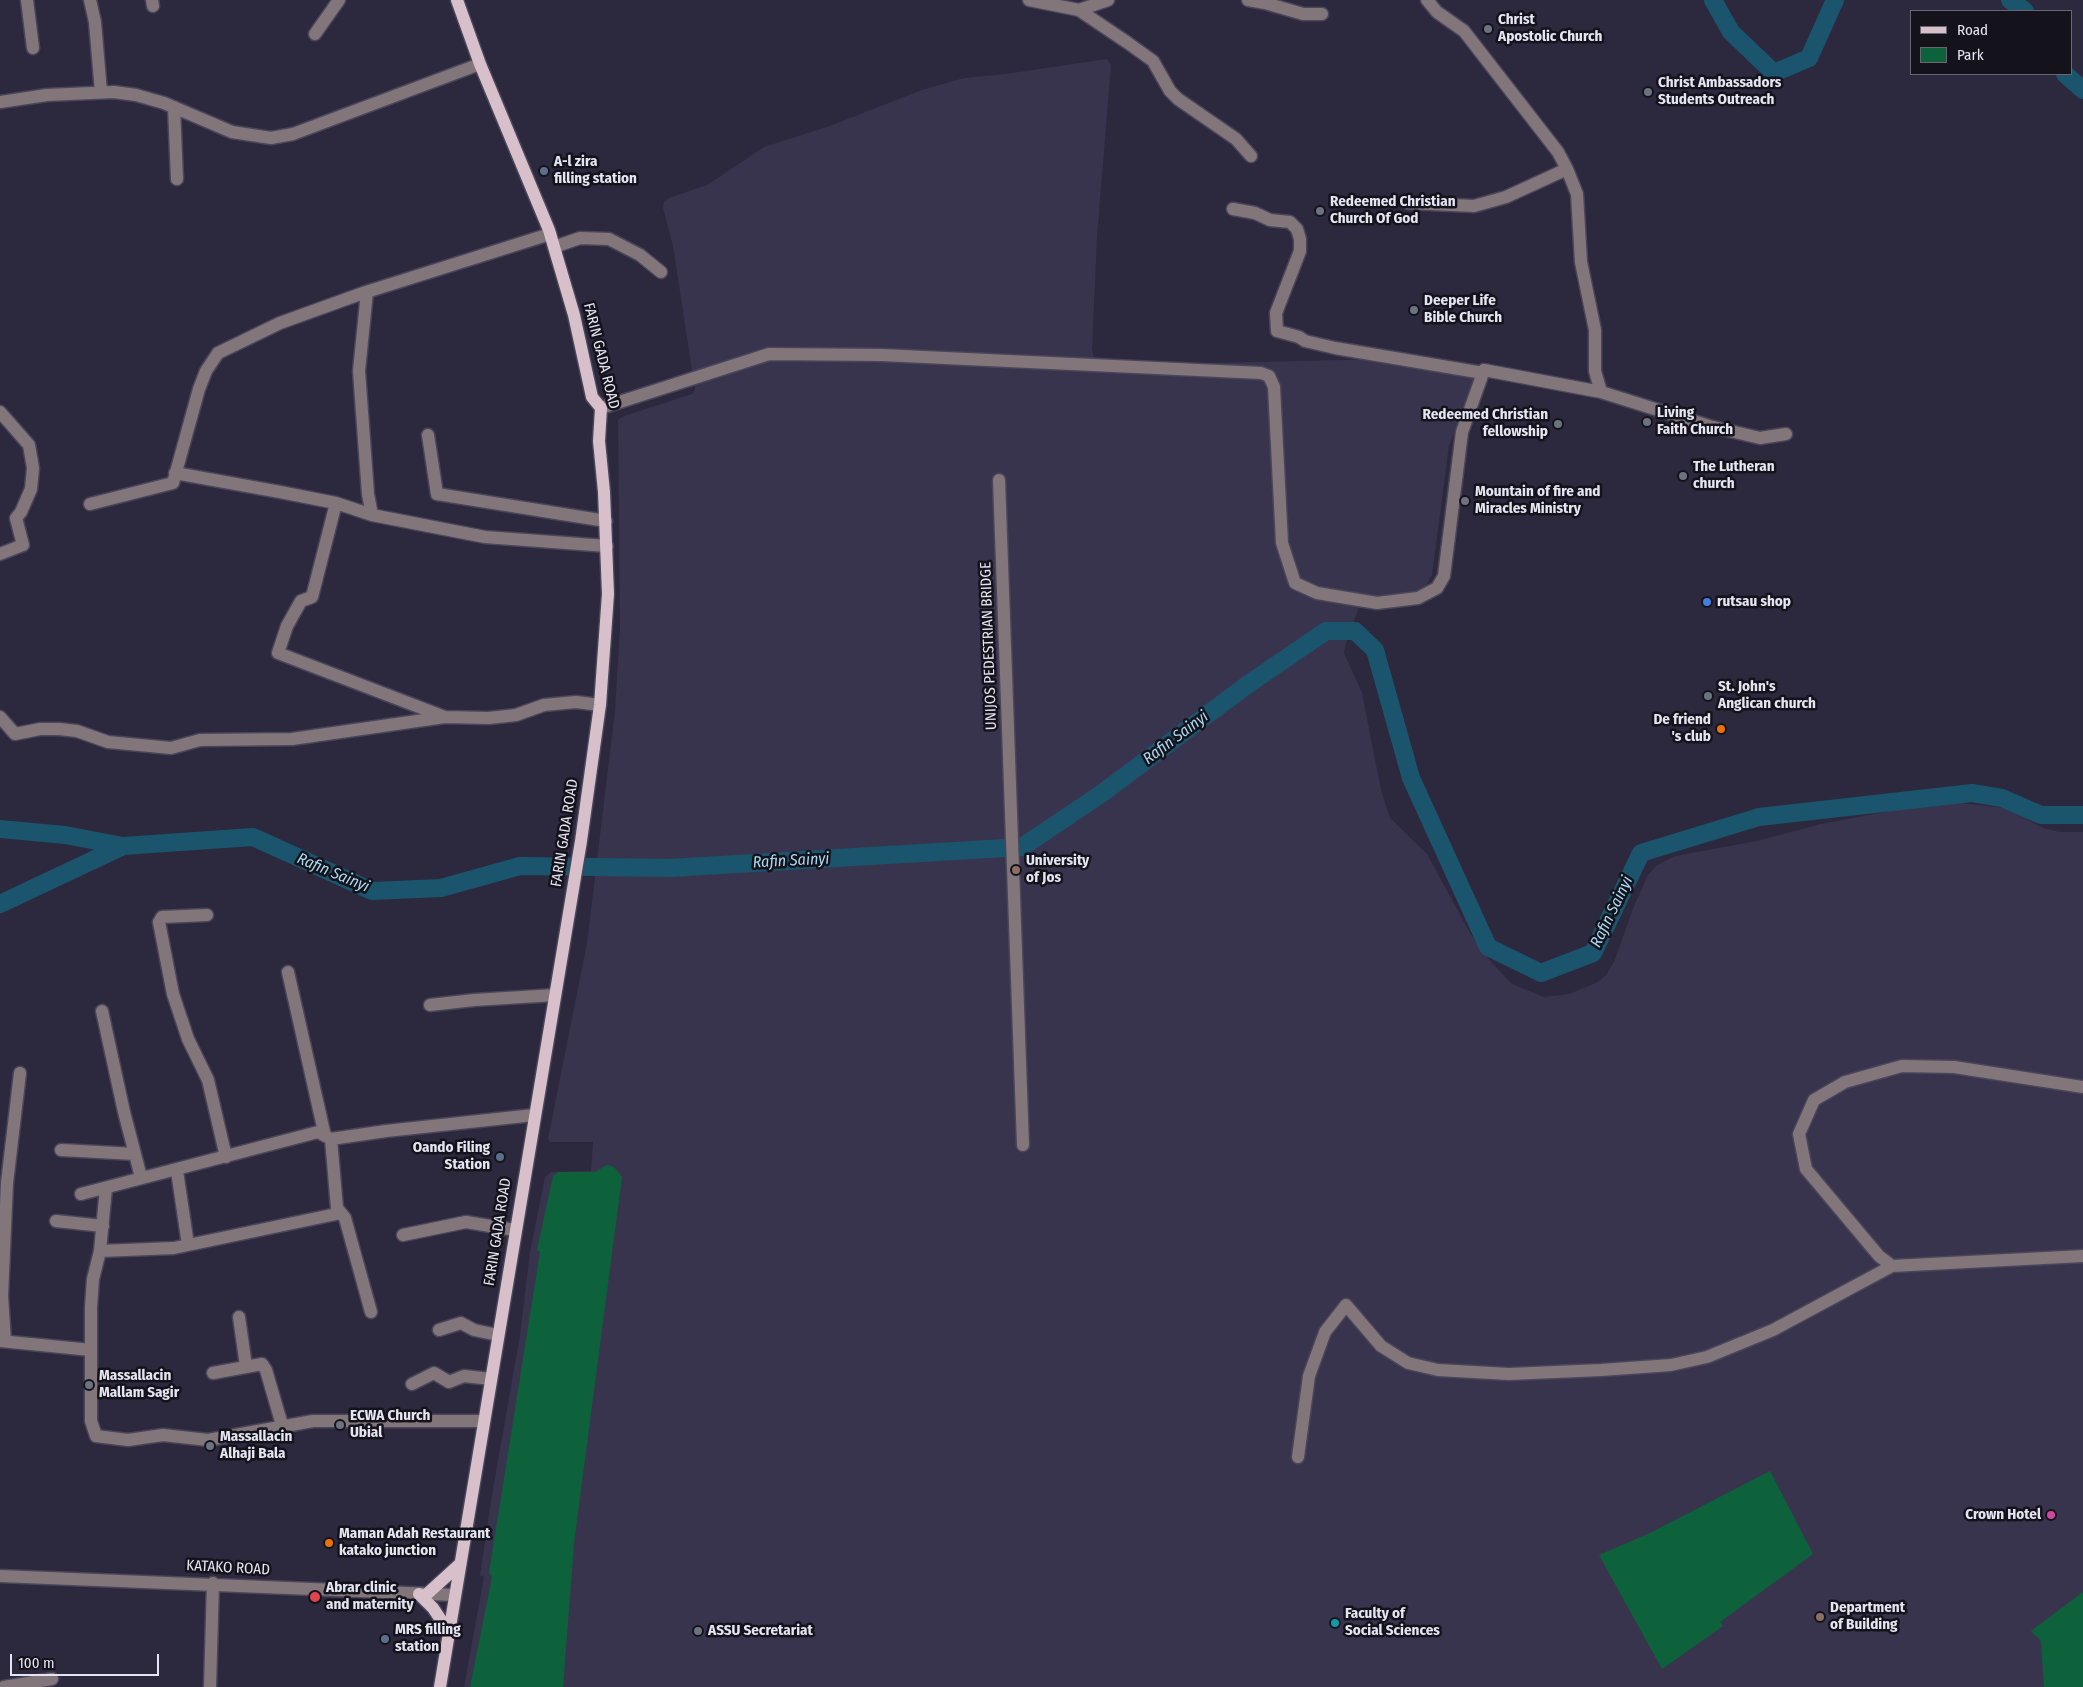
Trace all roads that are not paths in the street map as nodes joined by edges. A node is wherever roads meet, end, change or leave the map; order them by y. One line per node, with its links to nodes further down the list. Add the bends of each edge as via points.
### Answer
1 (27, 0): 13 (street)
2 (90, 0): 15 (street)
3 (339, 0): 12 (street)
4 (457, 0): 14 (main road, FARIN GADA ROAD)
5 (1028, 0): 10 (street)
6 (1108, 0): 10 (street)
7 (1248, 0): 9 (street)
8 (1427, 0): 19 (street, via 1437,12 1464,31 1558,152)
9 (1264, 2): 11 (street, via 1294,12)
10 (1079, 10): 18 (street, via 1153,60 1178,99 1236,139)
11 (1322, 14)
12 (315, 34)
13 (33, 48)
14 (480, 64): 17 (street, via 293,134 271,138 232,132); 23 (main road, FARIN GADA ROAD)
15 (101, 92): 16 (street); 17 (street, via 136,95)
16 (0, 102)
17 (174, 107): 20 (street)
18 (1251, 156)
19 (1567, 169): 21 (street, via 1506,197 1474,206); 28 (street, via 1577,194 1581,262 1595,330 1595,371)
20 (177, 179)
21 (1408, 203)
22 (1233, 209): 27 (street, via 1290,222 1297,228 1300,251 1276,313 1277,331 1335,348)
23 (550, 234): 24 (main road, FARIN GADA ROAD); 26 (street)
24 (554, 248): 25 (street, via 580,238 608,239 640,255); 29 (main road, FARIN GADA ROAD, via 574,315 592,397)
25 (660, 272)
26 (367, 292): 33 (street, via 280,323 218,353 199,389); 37 (street, via 359,371)
27 (1483, 372): 28 (street); 29 (street, via 1462,432 1444,576 1437,588 1418,598 1377,603 1317,593 1295,583 1282,543 1274,387 1269,376 1261,373 892,355 769,354)
28 (1601, 392): 31 (street, via 1709,426 1760,438)
29 (601, 408): 38 (main road, FARIN GADA ROAD, via 599,441)
30 (0, 412): 40 (street, via 29,445 33,468 31,490 16,518 23,545)
31 (1786, 434)
32 (428, 435): 38 (street, via 437,494)
33 (175, 474): 35 (street); 36 (street, via 173,483)
34 (999, 480): 54 (street, UNIJOS PEDESTRIAN BRIDGE)
35 (336, 503): 37 (street); 43 (street, via 312,597 301,601 287,626 278,653)
36 (90, 504)
37 (372, 514): 39 (street, via 485,537)
38 (606, 521): 39 (main road, FARIN GADA ROAD)
39 (607, 546): 41 (main road, FARIN GADA ROAD, via 607,626)
40 (0, 554)
41 (600, 705): 43 (street, via 576,702 544,705 516,715); 46 (main road, FARIN GADA ROAD)
42 (0, 717): 43 (street, via 15,734 59,729 77,731 108,742 163,748 200,740 292,739)
43 (445, 718)
44 (208, 915): 57 (street, via 162,917 159,922 173,994 188,1039 208,1080)
45 (288, 972): 52 (street)
46 (555, 995): 47 (street); 51 (main road, FARIN GADA ROAD)
47 (430, 1005)
48 (102, 1011): 56 (street)
49 (20, 1073): 53 (street)
50 (2083, 1087): 70 (street, via 1954,1067 1902,1066 1845,1082 1814,1100 1799,1134 1806,1169 1879,1256)
51 (534, 1116): 52 (street); 65 (main road, FARIN GADA ROAD)
52 (328, 1137): 57 (street, via 318,1132); 62 (street, via 337,1208)
53 (5, 1145): 75 (street)
54 (1023, 1145)
55 (61, 1150): 56 (street)
56 (135, 1154): 59 (street)
57 (226, 1157): 58 (street)
58 (177, 1170): 59 (street); 67 (street)
59 (141, 1177): 60 (street)
60 (106, 1188): 61 (street); 64 (street)
61 (82, 1194)
62 (341, 1213): 67 (street); 71 (street)
63 (56, 1221): 64 (street)
64 (102, 1226): 68 (street)
65 (515, 1230): 66 (street, via 466,1222); 74 (main road, FARIN GADA ROAD)
66 (403, 1235)
67 (188, 1245): 68 (street)
68 (100, 1251): 76 (street, via 92,1279)
69 (2083, 1256): 70 (street)
70 (1892, 1266): 83 (street, via 1773,1330 1706,1358 1671,1365 1601,1370 1510,1374 1438,1370 1408,1363 1381,1346 1346,1305 1325,1332 1309,1376)
71 (371, 1312)
72 (239, 1317): 77 (street)
73 (439, 1330): 74 (street, via 460,1323)
74 (498, 1335): 79 (main road, FARIN GADA ROAD)
75 (2, 1341): 76 (street)
76 (91, 1350): 82 (street, via 91,1421 96,1436 128,1440 163,1435 208,1440)
77 (246, 1366): 78 (street); 82 (street, via 262,1364 266,1370)
78 (213, 1373)
79 (491, 1379): 80 (street, via 464,1376 449,1382 434,1373); 81 (main road, FARIN GADA ROAD)
80 (412, 1384)
81 (484, 1421): 82 (street, via 350,1420); 84 (main road, FARIN GADA ROAD)
82 (282, 1426)
83 (1298, 1457)
84 (460, 1564): 87 (main road); 88 (main road, FARIN GADA ROAD)
85 (0, 1576): 86 (street, KATAKO ROAD)
86 (213, 1583): 87 (street, KATAKO ROAD); 92 (street)
87 (423, 1594): 88 (street, KATAKO ROAD); 89 (main road)
88 (455, 1595): 89 (main road, FARIN GADA ROAD)
89 (449, 1632): 93 (main road, FARIN GADA ROAD)
90 (52, 1679): 91 (street)
91 (4, 1687)
92 (210, 1687)
93 (440, 1687)

